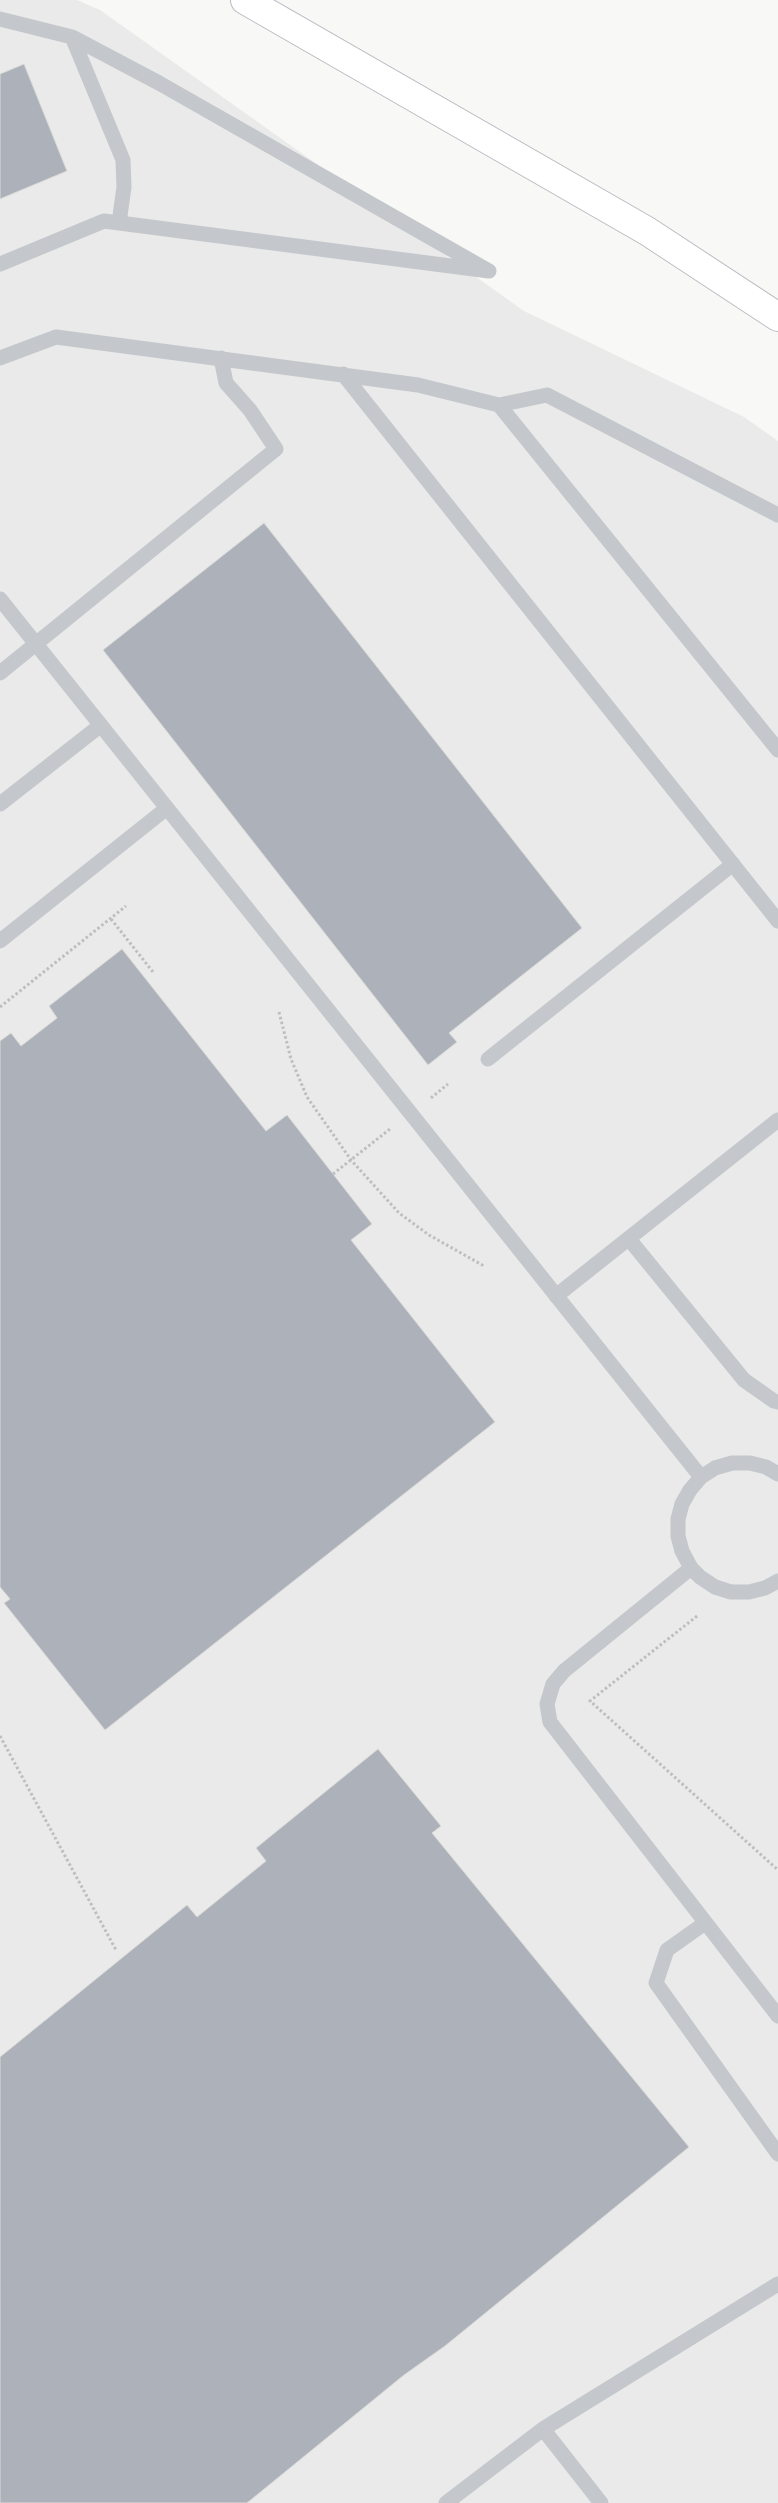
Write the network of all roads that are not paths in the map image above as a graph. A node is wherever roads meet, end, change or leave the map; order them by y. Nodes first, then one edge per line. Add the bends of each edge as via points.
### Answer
1 (245, 0) edge
2 (0, 19) edge
3 (72, 37) junction
4 (119, 223) junction
5 (0, 264) edge
6 (778, 317) edge
7 (0, 358) edge
8 (221, 358) junction
9 (343, 374) junction
10 (499, 405) junction
11 (778, 515) edge
12 (0, 599) edge
13 (36, 644) junction
14 (0, 673) edge
15 (101, 725) junction
16 (778, 750) edge
17 (0, 804) edge
18 (167, 808) junction
19 (733, 864) junction
20 (778, 920) edge
21 (0, 941) edge
22 (488, 1059) dead end
23 (778, 1120) edge
24 (629, 1239) junction
25 (556, 1296) junction
26 (778, 1402) edge
27 (778, 1474) edge
28 (701, 1478) junction
29 (691, 1568) junction
30 (778, 1581) edge
31 (705, 1922) junction
32 (778, 2016) edge
33 (778, 2154) edge
34 (778, 2284) edge
35 (542, 2429) junction
36 (446, 2503) edge
37 (601, 2503) edge

1 - 6 main road via 647,231
2 - 3 lane
3 - 4 lane via 123,160 124,187
3 - 4 lane via 489,271
4 - 5 lane via 104,221
7 - 8 lane via 56,337
8 - 9 lane
8 - 13 lane via 226,383 250,410 276,449
9 - 10 lane via 418,385
9 - 19 lane
10 - 11 lane via 547,395
10 - 16 lane
12 - 13 lane
13 - 14 lane
13 - 15 lane
15 - 17 lane
15 - 18 lane
18 - 21 lane
18 - 25 lane
19 - 20 lane
19 - 22 lane
23 - 24 lane
24 - 25 lane
24 - 26 lane via 744,1380
25 - 28 lane
27 - 28 lane via 750,1463 715,1468
28 - 29 lane via 682,1504 678,1519 678,1536
29 - 30 lane via 700,1577 731,1592 749,1592
29 - 31 lane via 564,1671 553,1684 548,1704 550,1722
31 - 32 lane
31 - 33 lane via 667,1950 656,1983
34 - 35 lane
35 - 36 lane
35 - 37 lane

